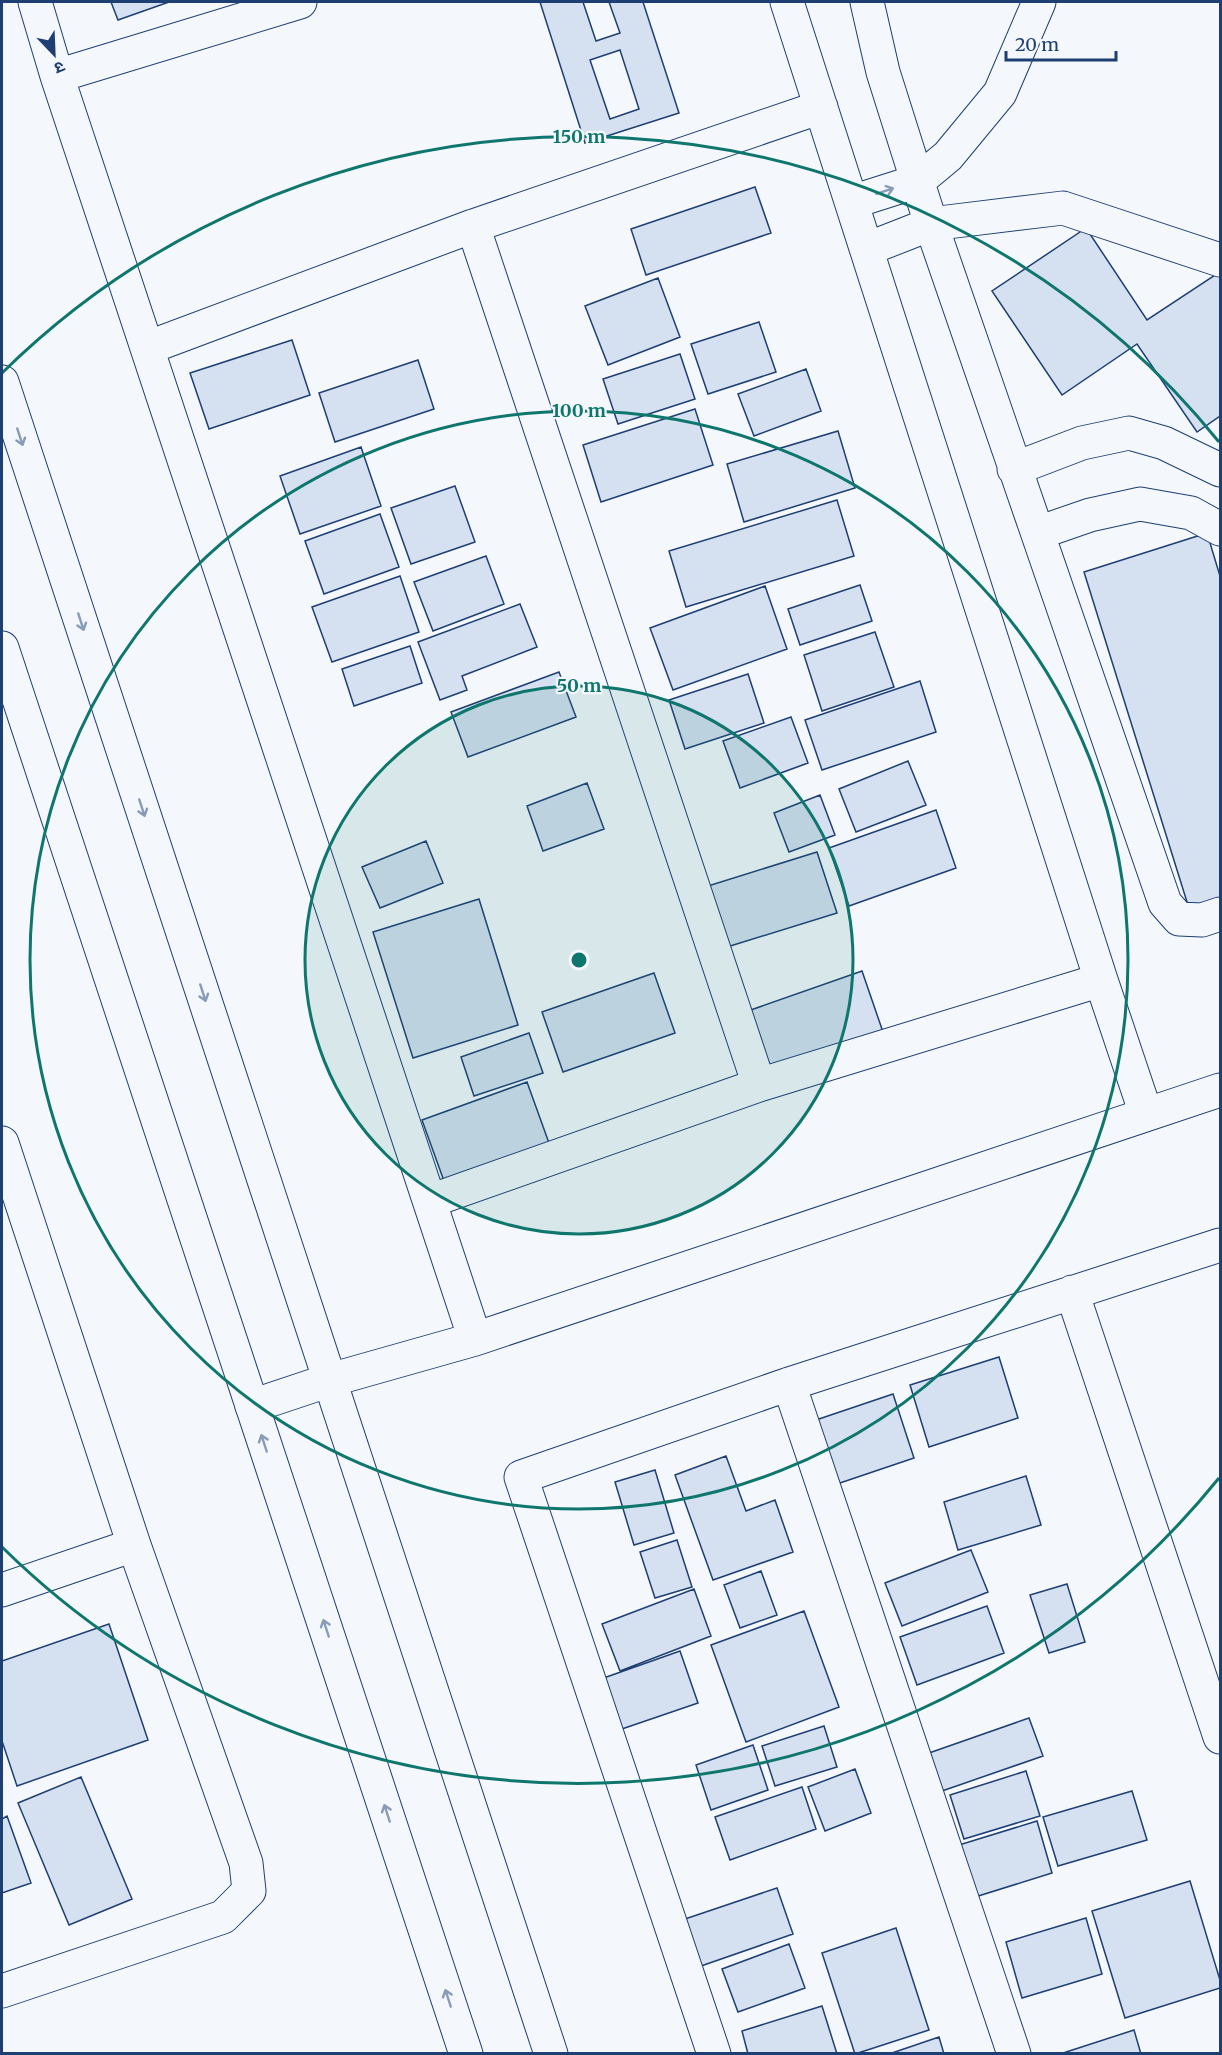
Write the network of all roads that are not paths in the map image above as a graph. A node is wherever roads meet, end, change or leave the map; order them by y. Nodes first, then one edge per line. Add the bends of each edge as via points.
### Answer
1 (34, 2) edge
2 (300, 2) edge
3 (786, 2) edge
4 (867, 2) edge
5 (1039, 2) edge
6 (57, 76) junction
7 (821, 107) junction
8 (918, 181) junction
9 (852, 202) junction
10 (931, 224) junction
11 (473, 226) junction
12 (867, 249) junction
13 (1221, 260) edge
14 (147, 348) junction
15 (2, 382) edge
16 (1014, 469) junction
17 (1221, 471) edge
18 (1221, 529) edge
19 (1038, 533) junction
20 (2, 648) edge
21 (1221, 914) edge
22 (1101, 980) junction
23 (759, 1085) junction
24 (1221, 1090) edge
25 (1146, 1114) junction
26 (2, 1143) edge
27 (7, 1178) edge
28 (430, 1201) junction
29 (1221, 1245) edge
30 (1072, 1292) junction
31 (475, 1339) junction
32 (330, 1380) junction
33 (789, 1384) junction
34 (252, 1406) junction
35 (134, 1545) junction
36 (2, 1590) edge
37 (1221, 1737) edge
38 (2, 1991) edge
39 (466, 2054) edge
40 (551, 2054) edge
41 (714, 2054) edge
42 (1014, 2054) edge

1 - 6 street
2 - 6 street
3 - 7 street
4 - 8 street
5 - 8 street via 1000,93 948,156
6 - 14 street
7 - 9 street
7 - 11 street
9 -> 8 street
8 - 10 street
9 - 12 street
10 - 12 street
10 - 13 street via 1063,208
10 - 16 street
11 - 14 street
11 - 23 street
12 - 22 street
14 - 28 street
15 -> 32 street
16 - 17 street via 1082,442 1129,433 1164,443
16 - 19 street
18 - 19 street via 1191,513 1140,504 1090,515
19 - 21 street via 1165,903 1179,919 1202,920
20 - 34 street
22 - 23 street
22 - 25 street
23 - 28 street
24 - 25 street
25 - 31 street
26 - 27 street
27 - 35 street
28 - 31 street
29 - 30 street
30 - 33 street
30 - 37 street
31 - 32 street
32 - 34 street
32 - 40 street
33 - 41 street via 521,1478
33 - 42 street
39 -> 34 street
35 - 36 street
35 - 38 street via 246,1863 249,1891 223,1917

